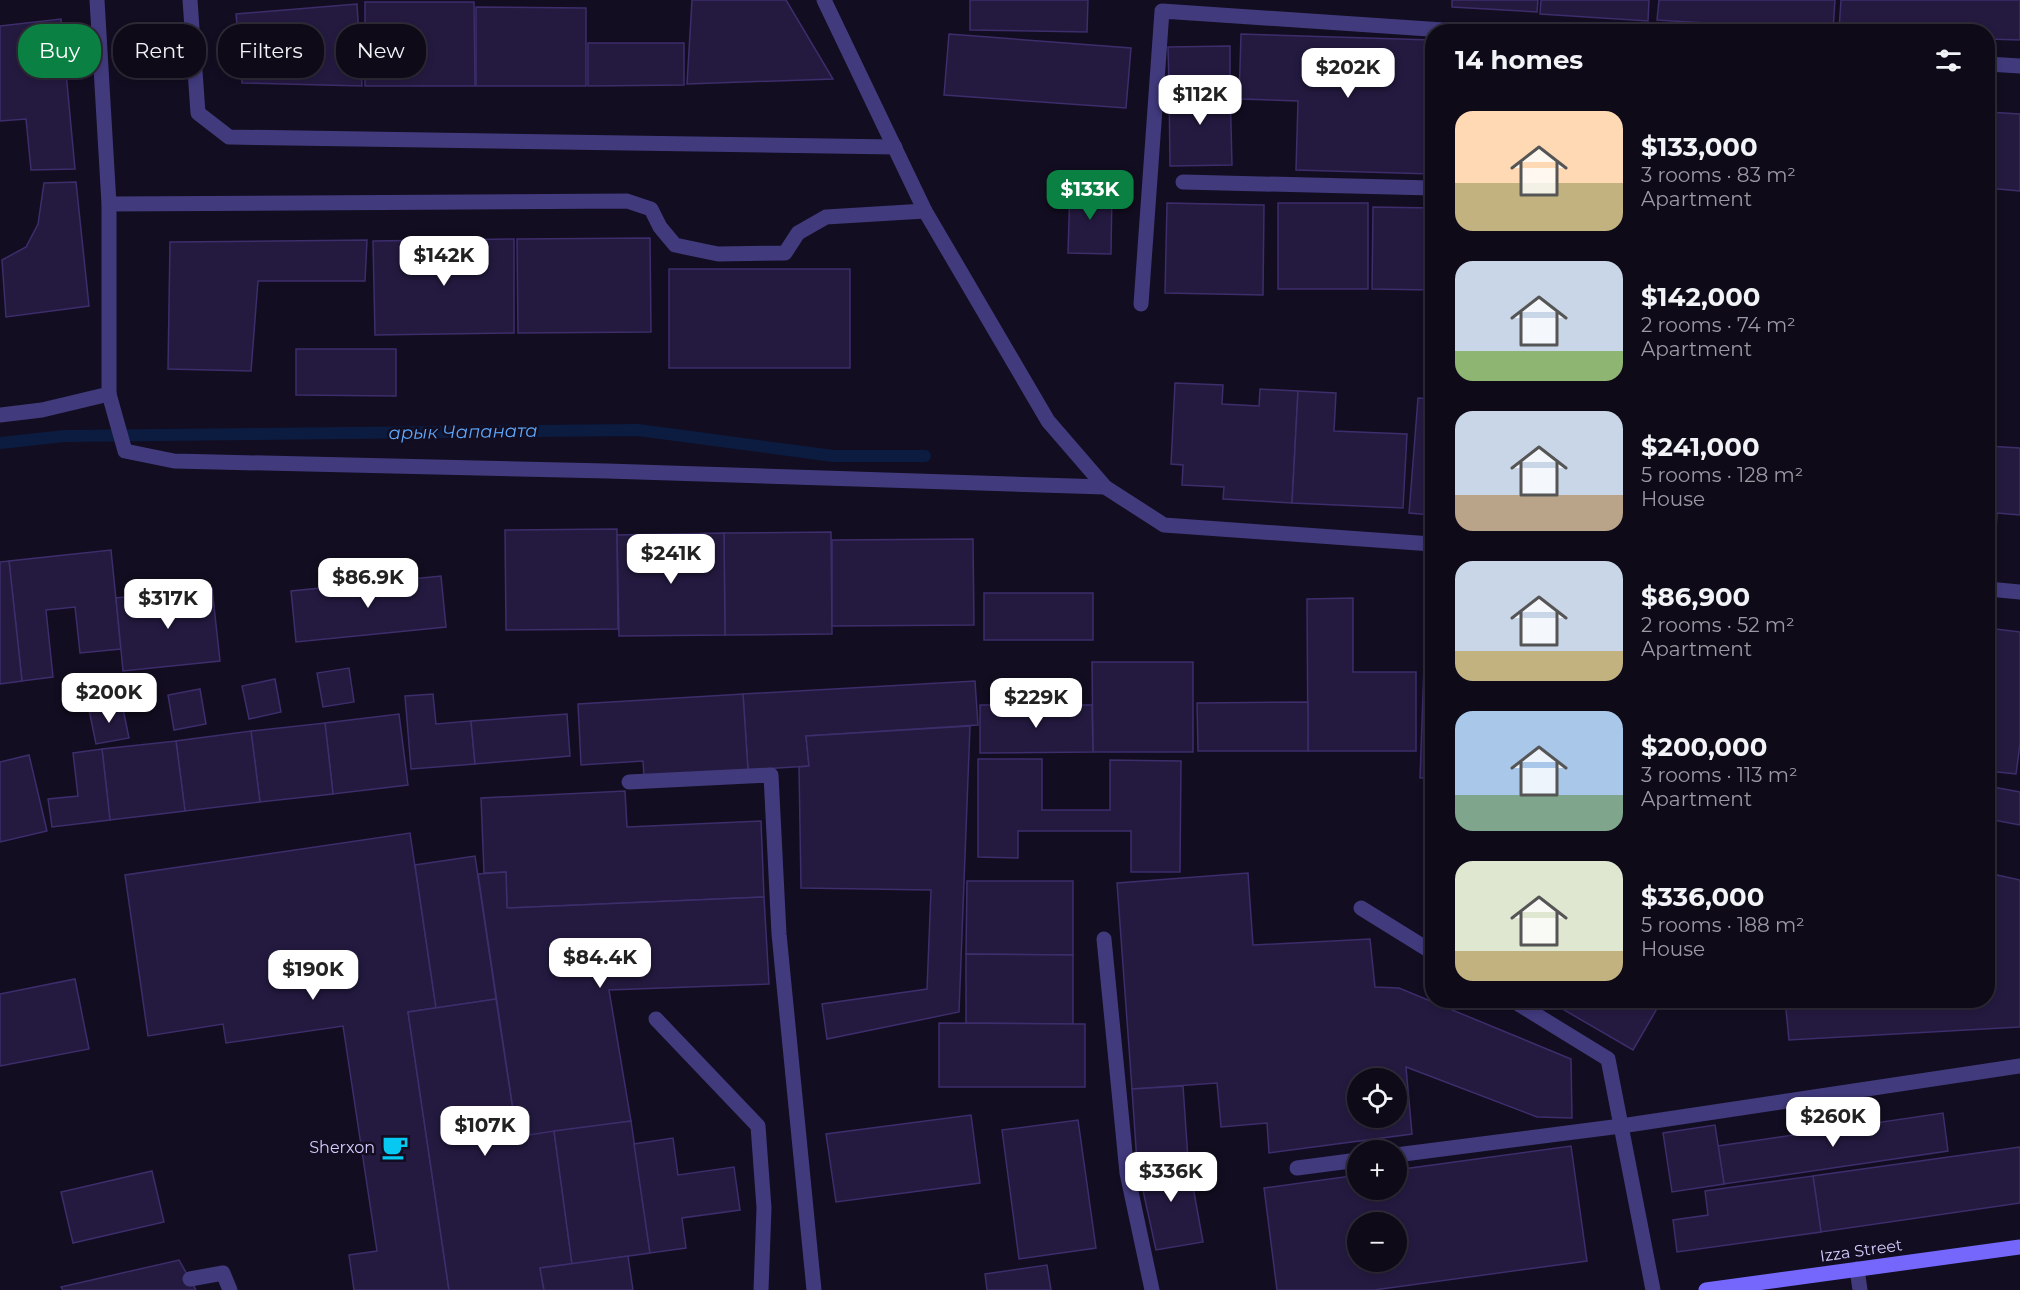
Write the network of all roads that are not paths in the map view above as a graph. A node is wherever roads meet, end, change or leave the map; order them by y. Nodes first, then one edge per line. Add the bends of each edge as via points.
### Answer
1 (97, 0) edge
2 (190, 0) edge
3 (824, 0) edge
4 (1425, 29) edge
5 (1995, 64) edge
6 (2020, 66) edge
7 (895, 147) junction
8 (1183, 182) dead end
9 (1425, 188) edge
10 (109, 204) junction
11 (925, 211) junction
12 (1141, 304) dead end
13 (110, 398) junction
14 (0, 415) edge
15 (1105, 487) junction
16 (1425, 544) edge
17 (1995, 590) edge
18 (2020, 592) edge
19 (629, 782) dead end
20 (1361, 908) dead end
21 (1104, 939) dead end
22 (1425, 948) edge
23 (1525, 1008) edge
24 (656, 1019) dead end
25 (2020, 1066) edge
26 (1621, 1126) junction
27 (1407, 1154) edge
28 (1347, 1161) edge
29 (1297, 1168) dead end
30 (2020, 1247) edge
31 (1857, 1269) junction
32 (190, 1279) dead end
33 (230, 1290) edge
34 (761, 1290) edge
35 (814, 1290) edge
36 (1152, 1290) edge
37 (1653, 1290) edge
38 (1706, 1290) edge
39 (1860, 1290) edge

1 - 10 street
2 - 7 street via 198,113 229,137
3 - 7 street
4 - 12 street via 1162,11
5 - 6 street
7 - 11 street
8 - 9 street
10 - 11 street via 627,201 651,209 675,245 718,254 785,253 798,234 826,217
10 - 13 street
11 - 15 street via 1048,421
13 - 14 street
13 - 15 street via 125,451 174,461
15 - 16 street via 1164,525
17 - 18 street
19 - 35 street via 771,775 779,934
20 - 22 street
21 - 36 street via 1126,1173
23 - 26 street via 1608,1059
24 - 34 street via 758,1126 764,1208
25 - 26 street
26 - 27 street
26 - 37 street
28 - 29 street
30 - 31 main road, Izza Street
31 - 38 main road, Izza Street
31 - 39 street
32 - 33 street via 223,1273

